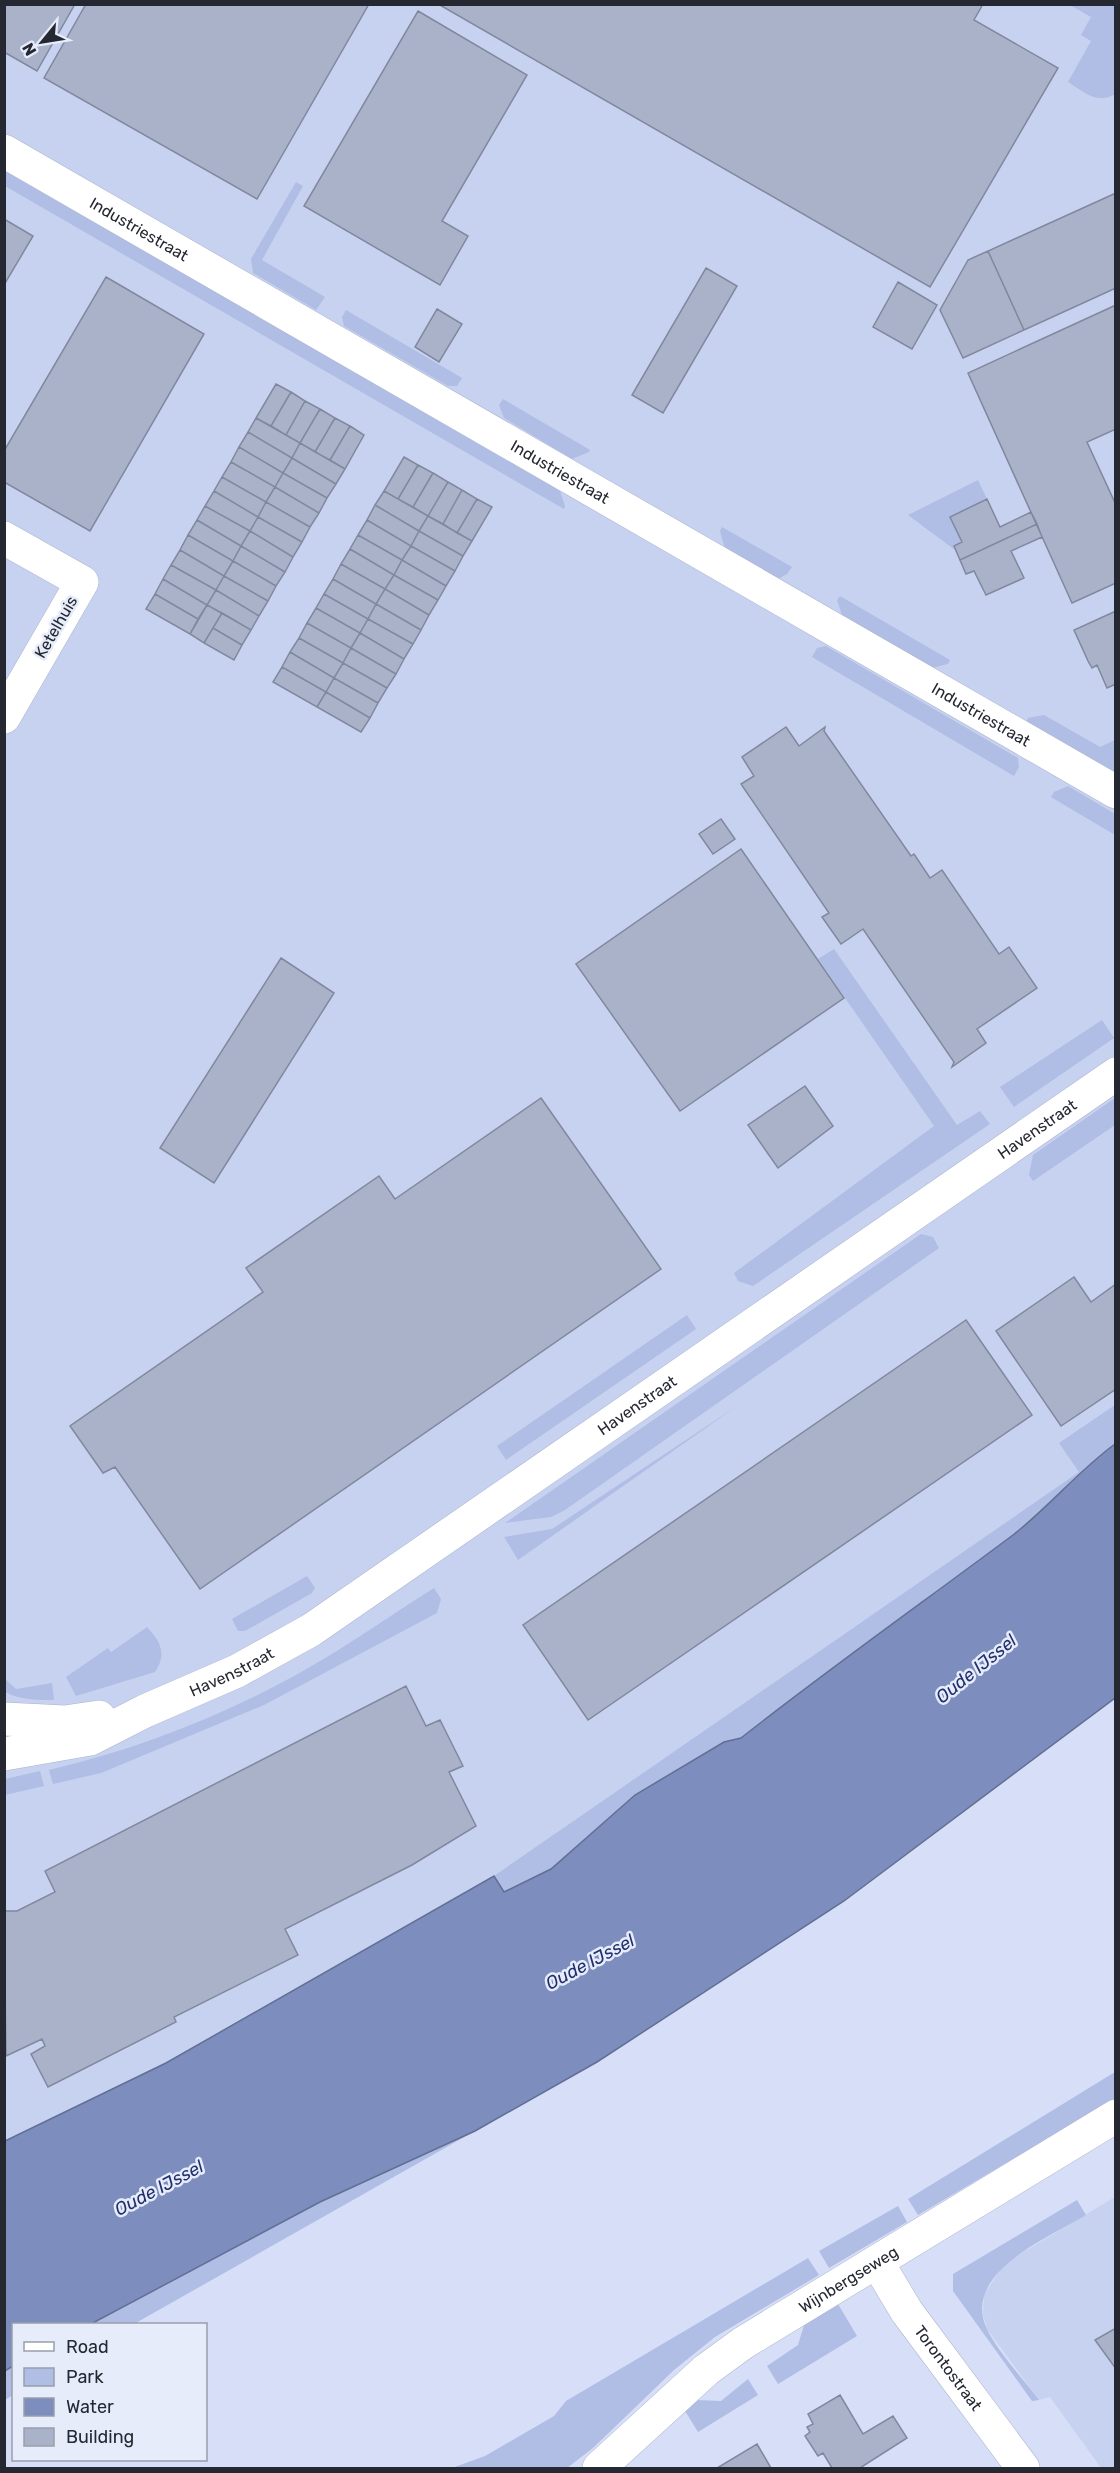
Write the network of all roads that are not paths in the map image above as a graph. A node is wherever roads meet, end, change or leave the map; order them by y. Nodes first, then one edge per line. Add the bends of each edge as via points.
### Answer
1 (4, 151) edge
2 (4, 538) edge
3 (4, 717) edge
4 (1116, 792) edge
5 (1116, 1074) edge
6 (145, 1711) junction
7 (4, 1719) edge
8 (4, 1754) edge
9 (1116, 2116) edge
10 (877, 2262) junction
11 (599, 2469) edge
12 (1023, 2469) edge

1 - 4 street, Industriestraat
2 - 3 street, Ketelhuis via 82,582
5 - 6 street, Havenstraat via 311,1630 237,1671
6 - 7 street, Havenstraat via 65,1722
6 - 8 street, Havenstraat via 90,1739
9 - 10 street, Wijnbergseweg
10 - 11 street, Wijnbergseweg via 743,2343 706,2370
10 - 12 street, Torontostraat via 908,2312

